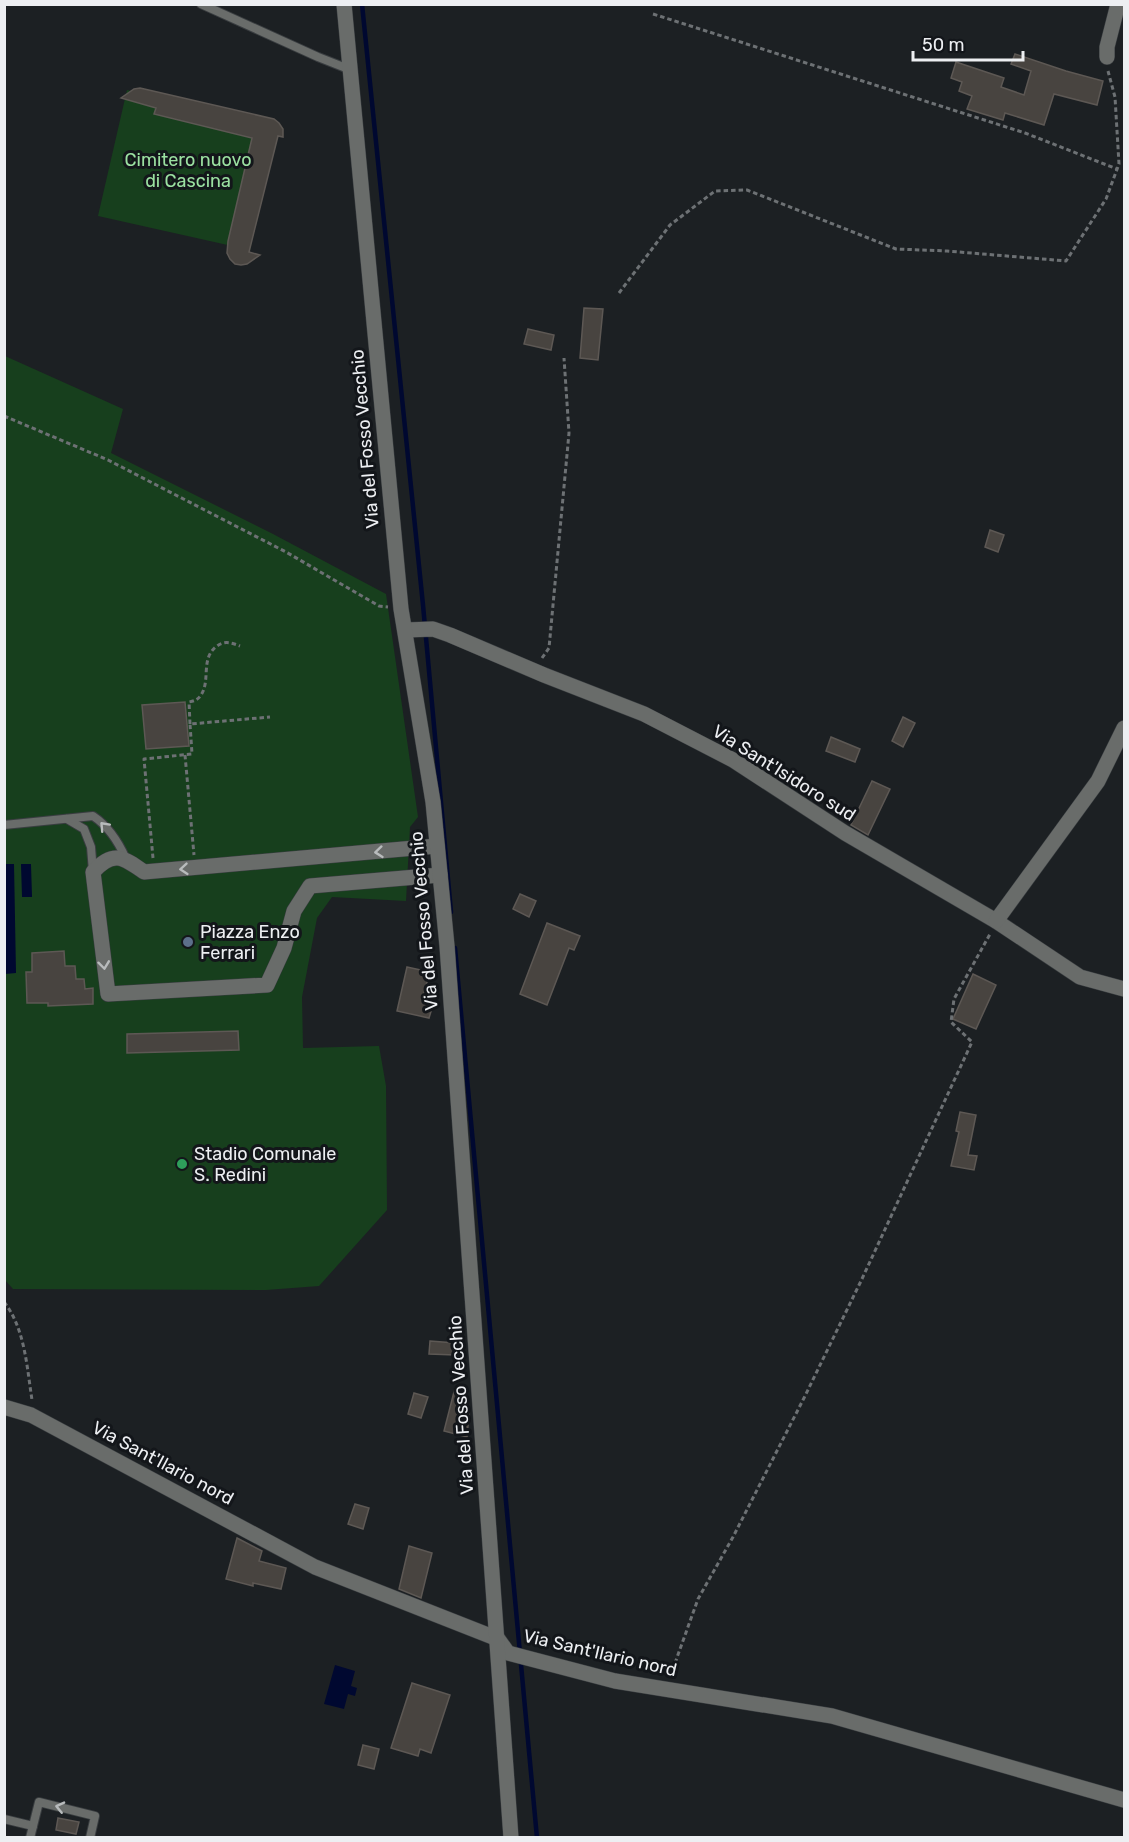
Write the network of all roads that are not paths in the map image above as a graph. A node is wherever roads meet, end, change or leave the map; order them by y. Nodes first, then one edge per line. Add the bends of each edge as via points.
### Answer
1 (201, 4) edge
2 (344, 4) edge
3 (1118, 4) edge
4 (1107, 57) road end
5 (351, 70) junction
6 (419, 630) junction
7 (1125, 728) edge
8 (67, 818) junction
9 (4, 825) edge
10 (437, 846) junction
11 (126, 859) junction
12 (303, 859) junction
13 (93, 872) junction
14 (440, 875) junction
15 (310, 886) junction
16 (996, 921) junction
17 (1125, 989) edge
18 (4, 1407) edge
19 (498, 1639) junction
20 (1125, 1800) edge
21 (4, 1819) edge
22 (33, 1826) junction
23 (30, 1838) edge
24 (90, 1838) edge
25 (511, 1838) edge

1 - 5 lane
2 - 5 street, Via del Fosso Vecchio
3 - 4 street
5 - 6 street, Via del Fosso Vecchio via 401,609
6 - 10 street, Via del Fosso Vecchio
6 - 16 street, Via Sant'Isidoro sud via 450,635 644,714 733,760 845,833
7 - 16 street via 1098,780
8 - 9 lane
11 -> 8 lane via 103,822 93,816
8 - 13 lane via 84,829 91,847
10 -> 12 street
10 - 14 street, Via del Fosso Vecchio
12 -> 11 street via 144,873
11 - 13 street via 113,857
12 - 15 street
13 -> 15 street via 108,994 267,985 284,948 294,911
14 - 15 street
14 - 19 street, Via del Fosso Vecchio
16 - 17 street, Via Sant'Isidoro sud via 1080,977
18 - 19 street, Via Sant'Ilario nord via 31,1415 315,1567
19 - 20 street, Via Sant'Ilario nord via 508,1653 533,1660 615,1681 832,1716
19 - 25 street, Via del Fosso Vecchio
21 - 22 lane
22 - 23 lane
24 -> 22 lane via 95,1816 39,1802

